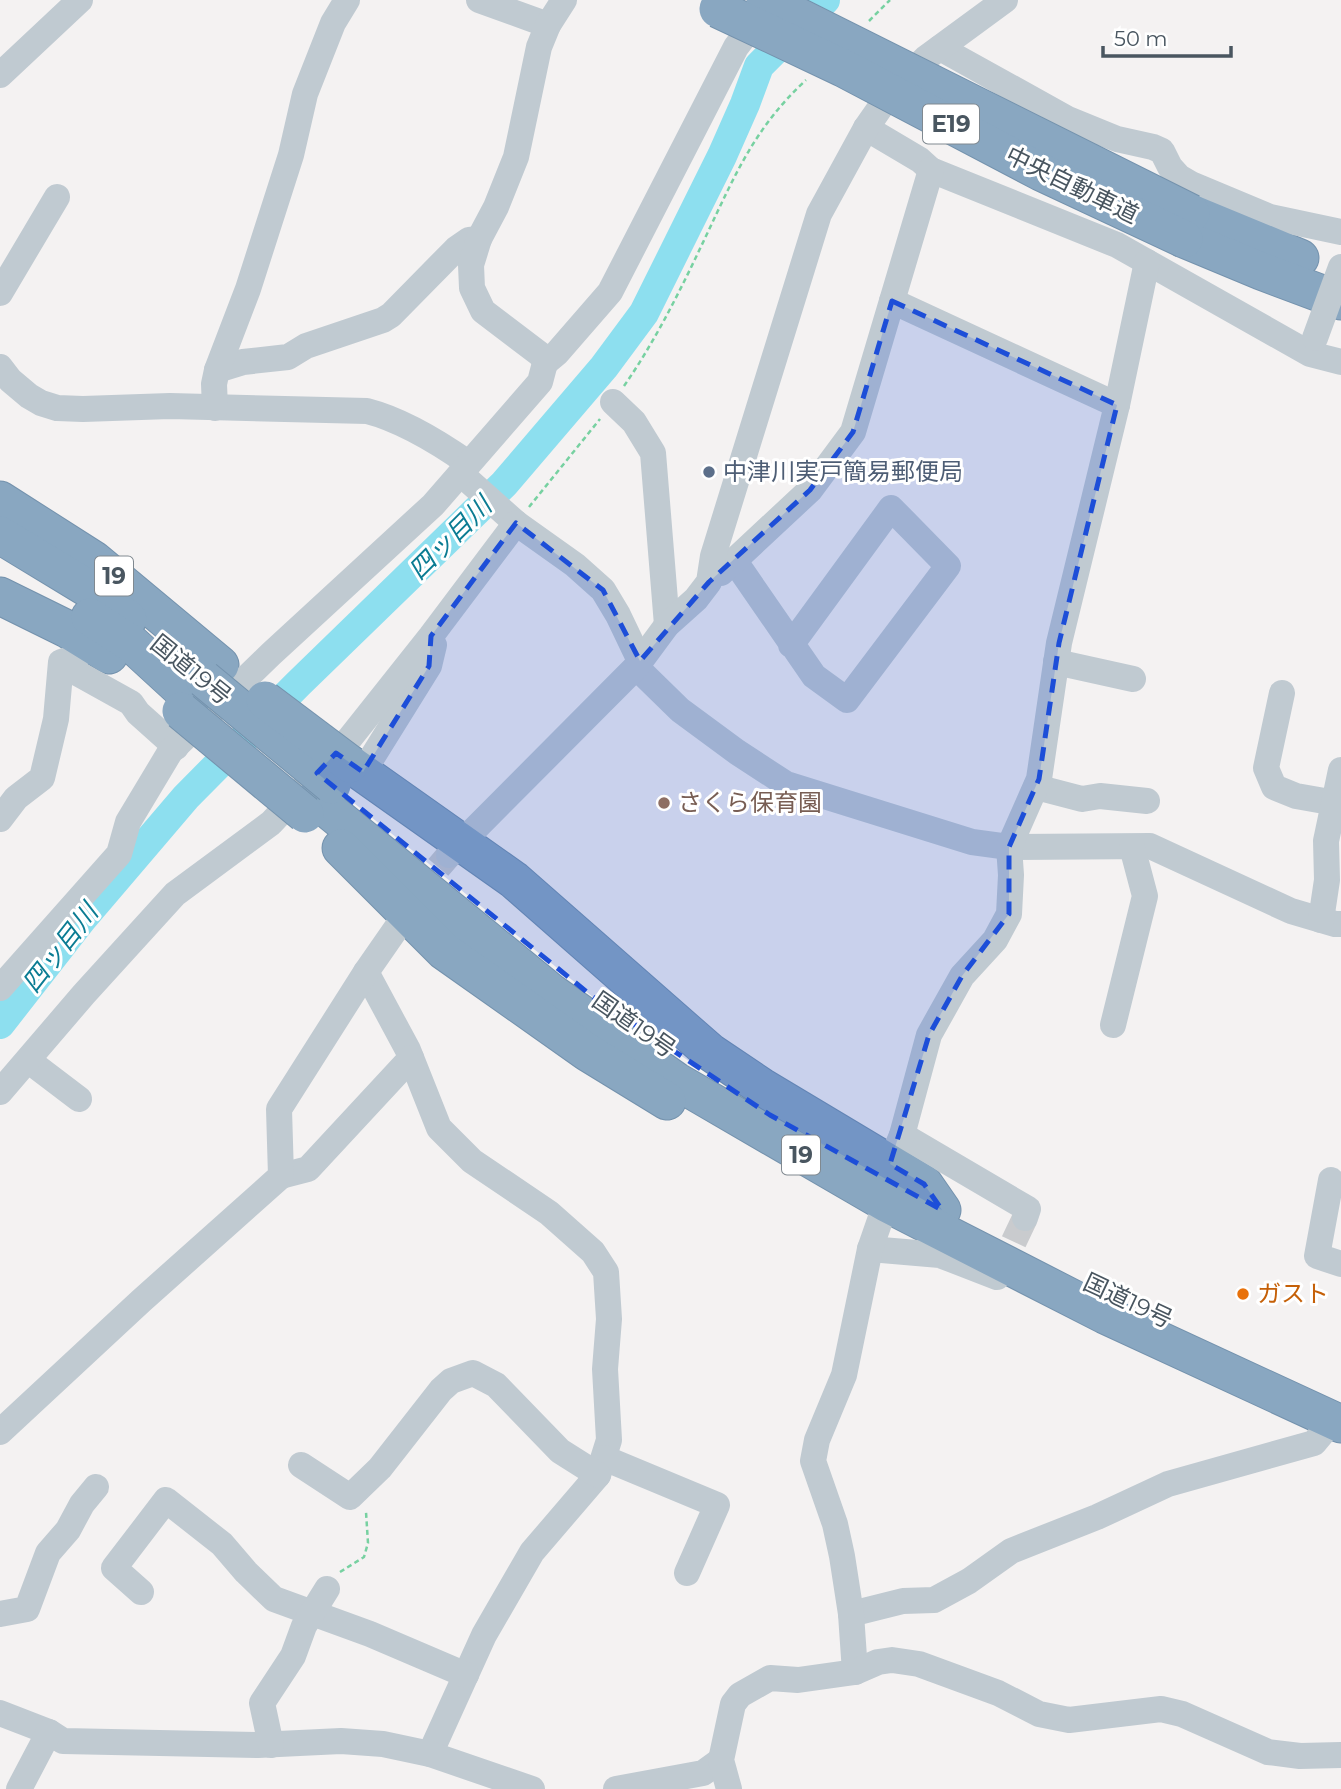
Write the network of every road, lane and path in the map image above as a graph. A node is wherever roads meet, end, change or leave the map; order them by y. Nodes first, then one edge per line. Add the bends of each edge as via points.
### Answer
1 (80, 0) edge
2 (347, 0) edge
3 (479, 0) edge
4 (564, 0) edge
5 (765, 0) edge
6 (774, 0) edge
7 (890, 0) edge
8 (1005, 0) edge
9 (708, 5) edge
10 (548, 25) junction
11 (865, 25) dead end
12 (940, 48) junction
13 (0, 75) edge
14 (809, 77) dead end
15 (866, 128) junction
16 (931, 170) junction
17 (57, 197) dead end
18 (1187, 226) junction
19 (1341, 232) edge
20 (479, 239) junction
21 (1147, 262) junction
22 (1341, 267) edge
23 (1341, 274) edge
24 (0, 293) edge
25 (892, 301) junction
26 (1341, 301) edge
27 (1313, 346) junction
28 (1341, 362) edge
29 (545, 363) junction
30 (0, 367) edge
31 (217, 370) junction
32 (613, 402) junction
33 (1117, 405) junction
34 (215, 408) junction
35 (467, 474) junction
36 (0, 500) edge
37 (513, 520) junction
38 (0, 535) edge
39 (734, 560) junction
40 (0, 561) edge
41 (709, 582) junction
42 (0, 596) edge
43 (667, 625) junction
44 (431, 636) junction
45 (791, 645) junction
46 (1056, 662) junction
47 (638, 664) junction
48 (1133, 679) dead end
49 (199, 689) junction
50 (1282, 694) dead end
51 (176, 747) junction
52 (1341, 770) edge
53 (333, 787) junction
54 (1036, 787) junction
55 (1147, 801) dead end
56 (1338, 804) edge
57 (2, 817) edge
58 (1009, 847) junction
59 (1132, 847) junction
60 (454, 849) junction
61 (410, 905) junction
62 (1331, 922) edge
63 (366, 972) junction
64 (0, 988) edge
65 (1113, 1025) dead end
66 (411, 1058) junction
67 (29, 1061) junction
68 (0, 1092) edge
69 (79, 1099) dead end
70 (896, 1149) junction
71 (282, 1176) junction
72 (1331, 1180) dead end
73 (886, 1203) junction
74 (943, 1210) junction
75 (1025, 1218) dead end
76 (870, 1249) junction
77 (1341, 1265) edge
78 (998, 1277) dead end
79 (1338, 1414) edge
80 (0, 1432) edge
81 (301, 1465) dead end
82 (601, 1467) junction
83 (96, 1487) dead end
84 (357, 1490) junction
85 (687, 1573) dead end
86 (327, 1589) joint
87 (141, 1592) dead end
88 (0, 1614) edge
89 (311, 1614) junction
90 (851, 1614) junction
91 (855, 1672) junction
92 (466, 1675) junction
93 (0, 1713) edge
94 (49, 1732) junction
95 (271, 1745) junction
96 (430, 1754) junction
97 (1341, 1755) edge
98 (721, 1760) junction
99 (19, 1789) edge
100 (532, 1789) edge
101 (616, 1789) edge
102 (729, 1789) edge

1 - 13 street
2 - 31 street via 305,94 283,180
3 - 10 street
4 - 10 street
5 - 18 highway, 中央自動車道 / E19, bridge
6 - 29 street via 736,47 610,292
7 - 11 path
8 - 12 street
9 - 18 highway, 中央自動車道 / E19, bridge via 844,68 1041,172
10 - 20 street via 535,62 516,158
12 - 15 street via 889,95
12 - 19 street via 1068,119 1162,151 1170,167 1191,184 1270,217
14 - 32 path via 781,103 755,138 677,293
15 - 16 street
15 - 41 street via 819,214 713,556
16 - 21 street via 1117,245
16 - 25 street
17 - 24 street
18 - 23 highway, 中央自動車道 / E19 via 1271,248
18 - 26 highway, 中央自動車道 / E19 via 1261,271
20 - 29 street via 471,265 476,300
20 - 31 street via 456,249 383,320 288,356
21 - 27 street
21 - 33 street
22 - 27 street, bridge
25 - 33 street
25 - 39 street via 853,432 810,490
27 - 28 street
29 - 35 street via 540,382
30 - 34 street via 29,396 57,408
31 - 34 street
32 - 37 path
32 - 43 street via 635,422 653,453
33 - 46 street
34 - 35 street via 367,411 448,449
35 - 37 street
35 - 51 street
36 - 49 highway, 19 via 94,560
37 - 44 street
37 - 47 street via 603,590
38 - 49 highway, 国道19号 / 19 via 94,592
39 - 41 street
39 - 45 street
40 - 49 highway, 国道19号 / 19
41 - 43 street
42 - 49 highway, 19 via 67,629 131,669
43 - 47 street
44 - 53 street via 434,646 429,666
44 - 67 street via 350,738 271,823 176,894
45 - 45 street via 891,508 948,566 847,700 814,676
46 - 48 street
46 - 54 street
47 - 58 street via 680,710 786,784 950,836
47 - 60 street
49 - 53 highway, 国道19号 / 19, bridge
50 - 56 street via 1266,768 1274,787
51 - 57 street via 131,703 77,673 73,658 61,662 56,719 42,778 16,798
51 - 64 street via 128,822 119,854
52 - 56 street
53 - 60 highway, 19
53 - 61 highway, 19
53 - 73 highway, 国道19号 / 19 via 552,993 677,1081
53 - 74 highway, 国道19号 / 19 via 524,943 654,1040 771,1115
54 - 55 street via 1082,799 1100,796
54 - 58 street
56 - 62 street via 1326,841
58 - 59 street
58 - 70 street via 1009,914 995,940 962,976 929,1035
59 - 62 street via 1150,846 1291,911
59 - 65 street via 1145,896
60 - 70 highway, 19 via 514,880 710,1052 762,1087
61 - 63 street
61 - 73 highway, 19 via 444,951 649,1091 809,1179
63 - 66 street
63 - 71 street via 279,1109
66 - 71 street via 309,1169
66 - 82 street via 439,1128 472,1161 549,1213 593,1252 606,1272 609,1440
67 - 68 street
67 - 69 street
70 - 74 highway, 19
70 - 75 street via 1028,1209
71 - 80 street
72 - 77 street via 1317,1256
73 - 76 street
73 - 79 highway, 国道19号 / 19 via 1105,1315
74 - 79 highway, 国道19号 / 19
76 - 78 street via 940,1255
76 - 90 street via 844,1375 813,1461 835,1524
79 - 90 street via 1314,1443 1168,1484 1011,1551 934,1600 903,1601
81 - 84 street via 350,1497
82 - 84 street via 561,1451 496,1385 473,1373 441,1390
82 - 85 street via 717,1505
82 - 92 street via 532,1552 484,1634
83 - 88 street via 48,1553 27,1609
84 - 86 path via 367,1515 368,1544 364,1557 343,1568
86 - 89 street
87 - 89 street via 114,1568 166,1500 222,1544 274,1599
89 - 92 street
89 - 95 street via 293,1656 262,1703
90 - 91 street
91 - 97 street via 878,1662 919,1664 998,1693 1039,1714 1069,1720 1161,1709 1268,1752
91 - 98 street via 798,1680 770,1678 740,1695 733,1704
92 - 96 street
93 - 94 street
94 - 95 street via 63,1741
94 - 99 street
95 - 96 street via 341,1741
96 - 100 street
98 - 101 street via 703,1773
98 - 102 street

